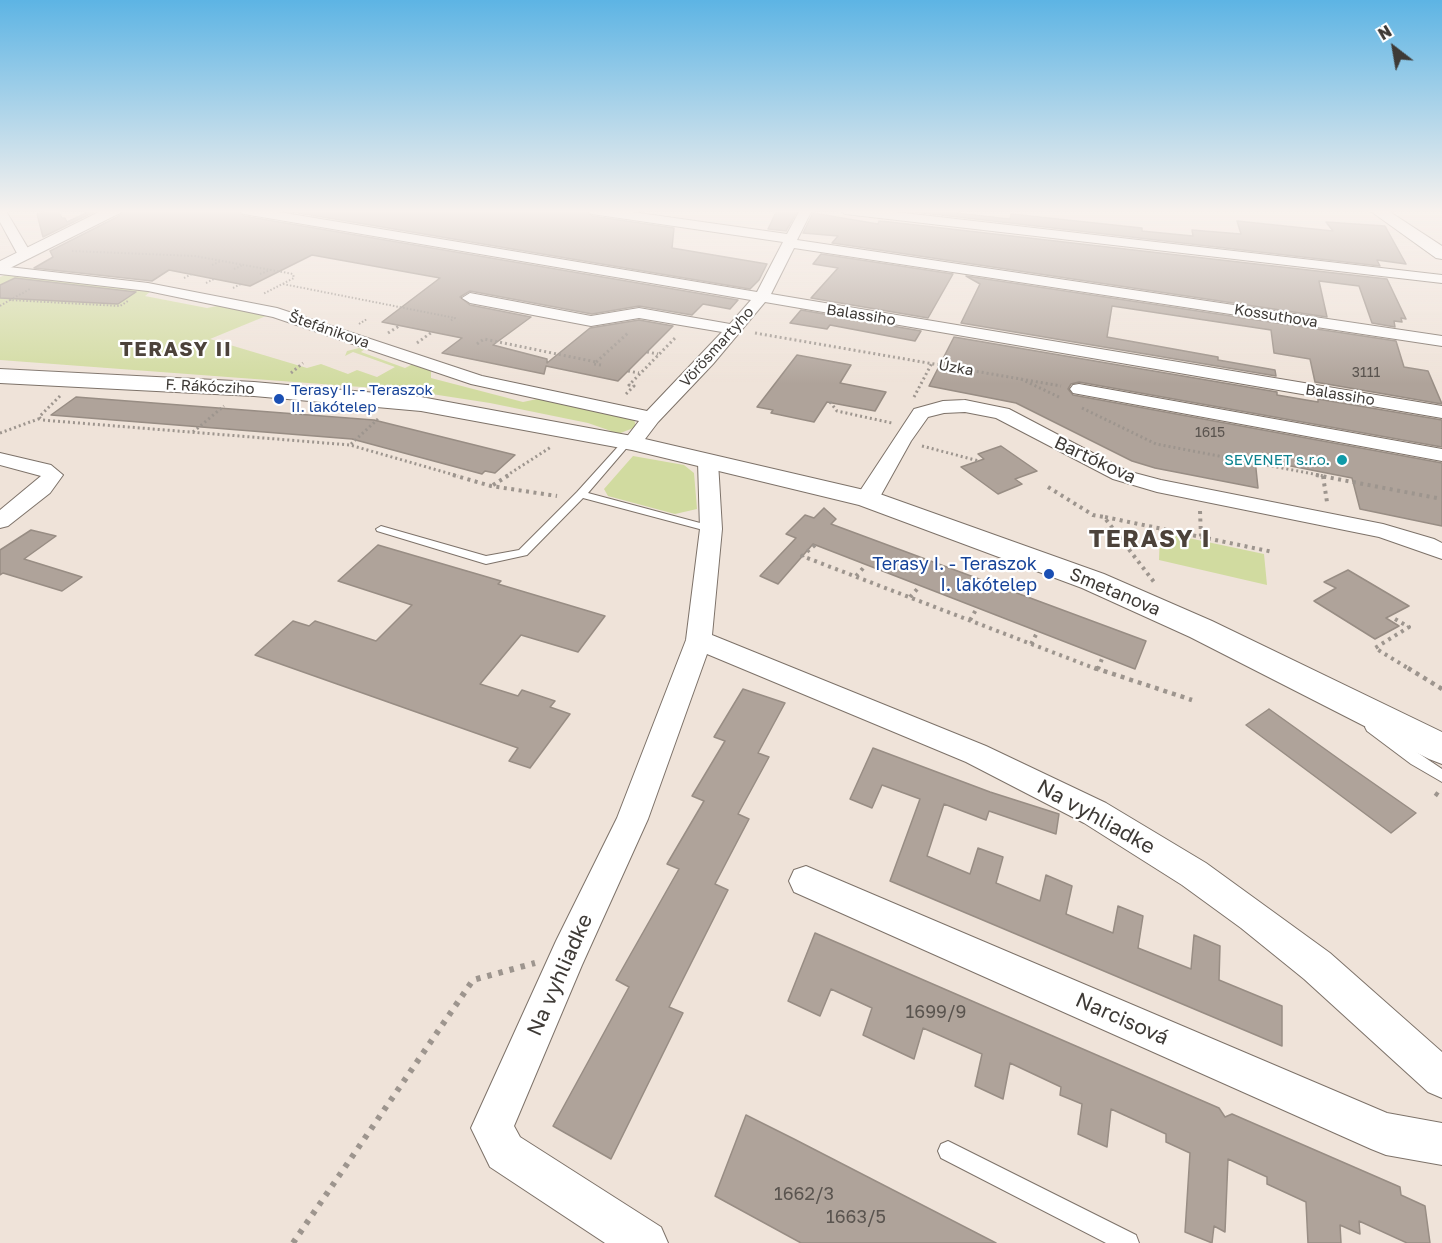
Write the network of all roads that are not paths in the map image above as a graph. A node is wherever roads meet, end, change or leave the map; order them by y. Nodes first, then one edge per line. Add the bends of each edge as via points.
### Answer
1 (585, 268) edge
2 (776, 268) edge
3 (966, 268) edge
4 (1347, 268) edge
5 (0, 269) edge
6 (1442, 279) edge
7 (470, 298) dead end
8 (761, 298) junction
9 (733, 329) junction
10 (1442, 341) edge
11 (0, 376) edge
12 (1072, 397) road end
13 (1442, 411) edge
14 (651, 418) junction
15 (630, 443) junction
16 (1442, 455) edge
17 (0, 459) edge
18 (708, 462) junction
19 (581, 494) junction
20 (868, 499) junction
21 (0, 521) edge
22 (381, 529) dead end
23 (711, 530) junction
24 (1442, 552) edge
25 (699, 640) junction
26 (1313, 684) junction
27 (1442, 749) edge
28 (1442, 776) edge
29 (806, 881) dead end
30 (1442, 1078) edge
31 (1442, 1144) edge
32 (948, 1151) dead end
33 (645, 1243) edge
34 (1128, 1243) edge

1 - 8 street, Balassiho
2 - 8 street, Vörösmartyho
3 - 10 street, Kossuthova
4 - 6 street
5 - 14 street, Štefánikova via 124,284 277,313 477,380
7 - 9 street via 591,321 639,313
8 - 9 street, Vörösmartyho
8 - 13 street, Balassiho
9 - 14 street, Vörösmartyho
11 - 15 street, F. Rákócziho via 254,389 421,404
12 - 16 street
14 - 15 street, Vörösmartyho
15 - 18 street, Smetanova
15 - 19 lane
17 - 21 street via 42,468 53,475
18 - 20 street, Smetanova
18 - 23 street, Na vyhliadke
19 - 22 lane via 523,553 486,560
19 - 23 lane
20 - 24 street, Bartókova via 900,433 921,413 965,406 1002,413 1120,475 1157,486 1383,531
20 - 26 street, Smetanova via 1093,581 1201,628
23 - 25 street, Na vyhliadke
25 - 30 street, Na vyhliadke via 976,754 1105,819 1194,874 1271,930 1374,1015
25 - 33 street, Na vyhliadke via 632,819 492,1128 505,1152
26 - 27 street, Smetanova
26 - 28 lane
29 - 31 street, Narcisová via 1386,1134
32 - 34 lane

